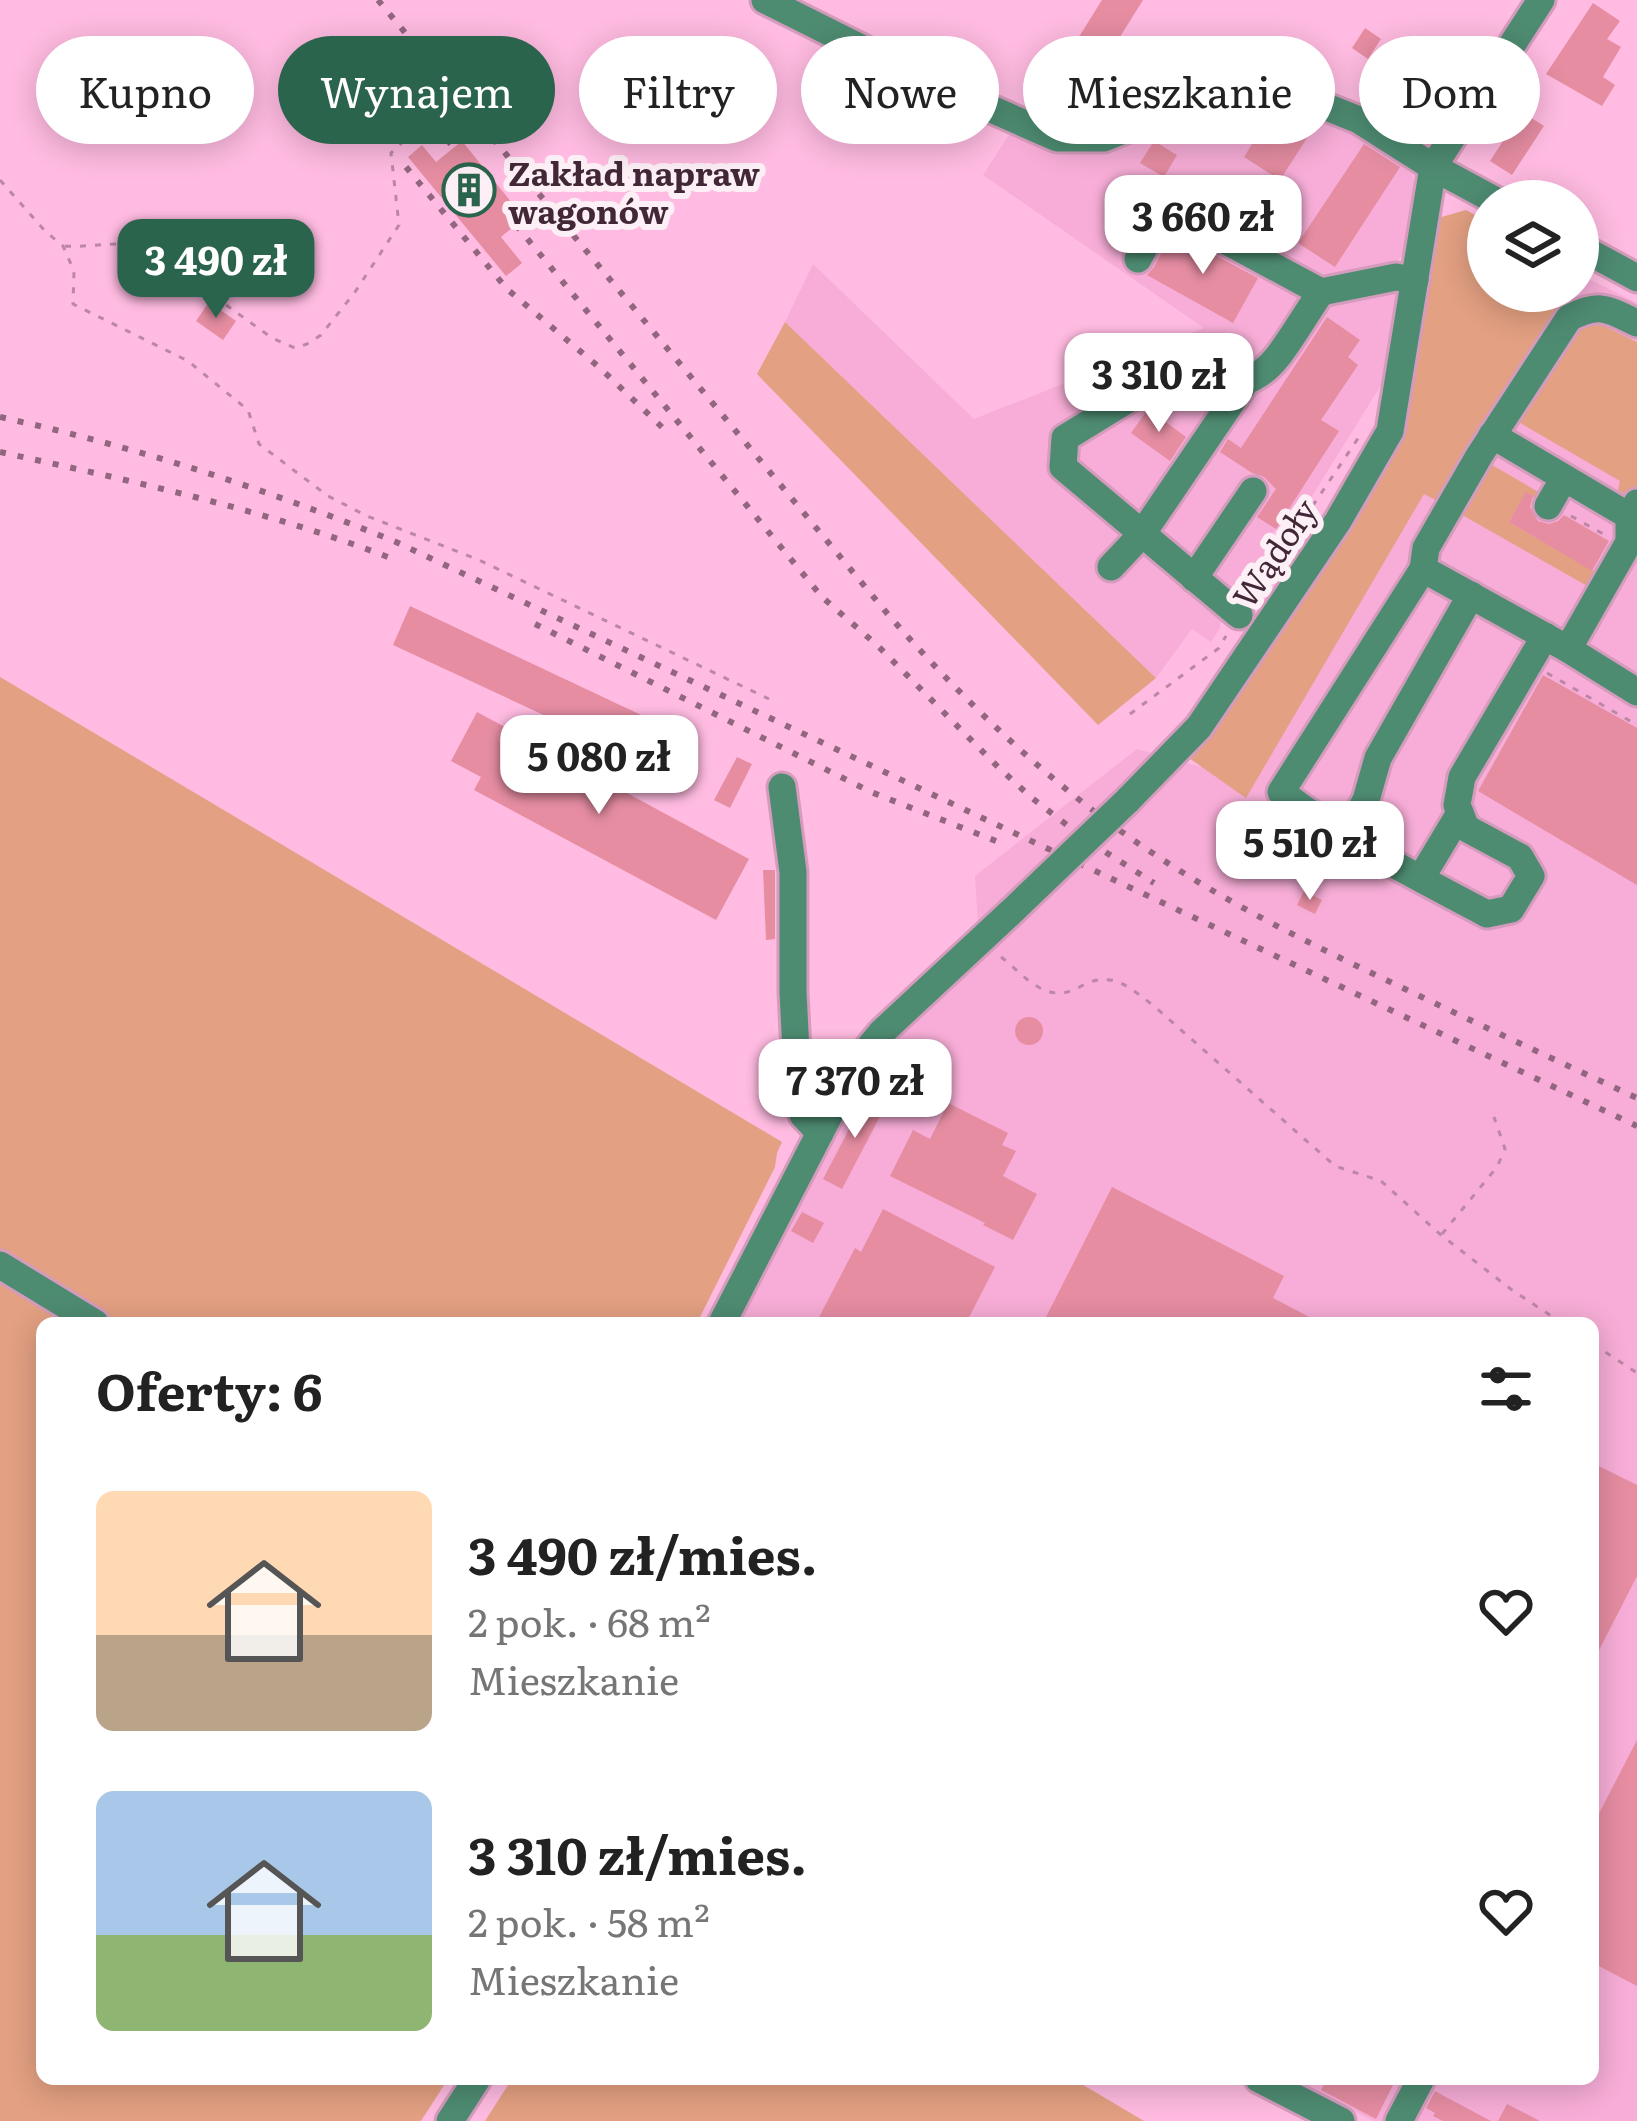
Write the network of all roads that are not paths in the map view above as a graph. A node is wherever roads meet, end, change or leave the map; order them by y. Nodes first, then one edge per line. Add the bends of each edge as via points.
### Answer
1 (765, 0) edge
2 (1541, 0) edge
3 (1433, 167) junction
4 (1467, 185) edge
5 (1599, 257) edge
6 (1138, 259) dead end
7 (1637, 278) edge
8 (1415, 280) junction
9 (1321, 292) junction
10 (1637, 323) edge
11 (1244, 384) junction
12 (1492, 435) junction
13 (1564, 478) junction
14 (1253, 491) dead end
15 (1548, 506) dead end
16 (1633, 510) edge
17 (1142, 534) junction
18 (1111, 567) dead end
19 (1423, 568) junction
20 (1194, 578) junction
21 (1471, 595) junction
22 (1239, 615) road end
23 (1556, 643) junction
24 (1637, 692) edge
25 (782, 787) dead end
26 (1460, 813) junction
27 (1346, 838) junction
28 (1421, 878) junction
29 (820, 1133) junction
30 (0, 1264) edge
31 (85, 1317) edge
32 (725, 1317) edge
33 (473, 2085) edge
34 (1271, 2085) edge
35 (1418, 2085) edge
36 (450, 2121) edge
37 (1341, 2121) edge
38 (1399, 2121) edge

1 - 3 street via 1058,138 1105,138 1227,96 1287,94 1359,120
2 - 3 street, Wądoły
3 - 4 street
3 - 8 street, Wądoły
5 - 7 street
6 - 9 street via 1165,208
8 - 9 street
8 - 29 street, Wądoły, bridge via 1390,431 1199,727 881,1033
9 - 11 street via 1269,370
10 - 12 street via 1589,307 1569,318
11 - 17 street
11 - 17 street via 1161,379 1065,438 1063,466
12 - 13 street
12 - 19 street via 1426,548
13 - 15 street
13 - 16 street
14 - 20 street
16 - 23 street via 1629,542
17 - 18 street
17 - 20 street
19 - 21 street
19 - 27 street via 1281,792
20 - 22 street
21 - 23 street
21 - 27 street via 1378,758
23 - 24 street
23 - 26 street via 1462,777
25 - 29 street via 793,872 798,1093 803,1115
26 - 28 street
26 - 28 street via 1466,828 1520,857 1531,876 1511,909 1487,914
27 - 28 street
29 - 32 street, Wądoły
30 - 31 street
33 - 36 street
34 - 37 street
35 - 38 street

